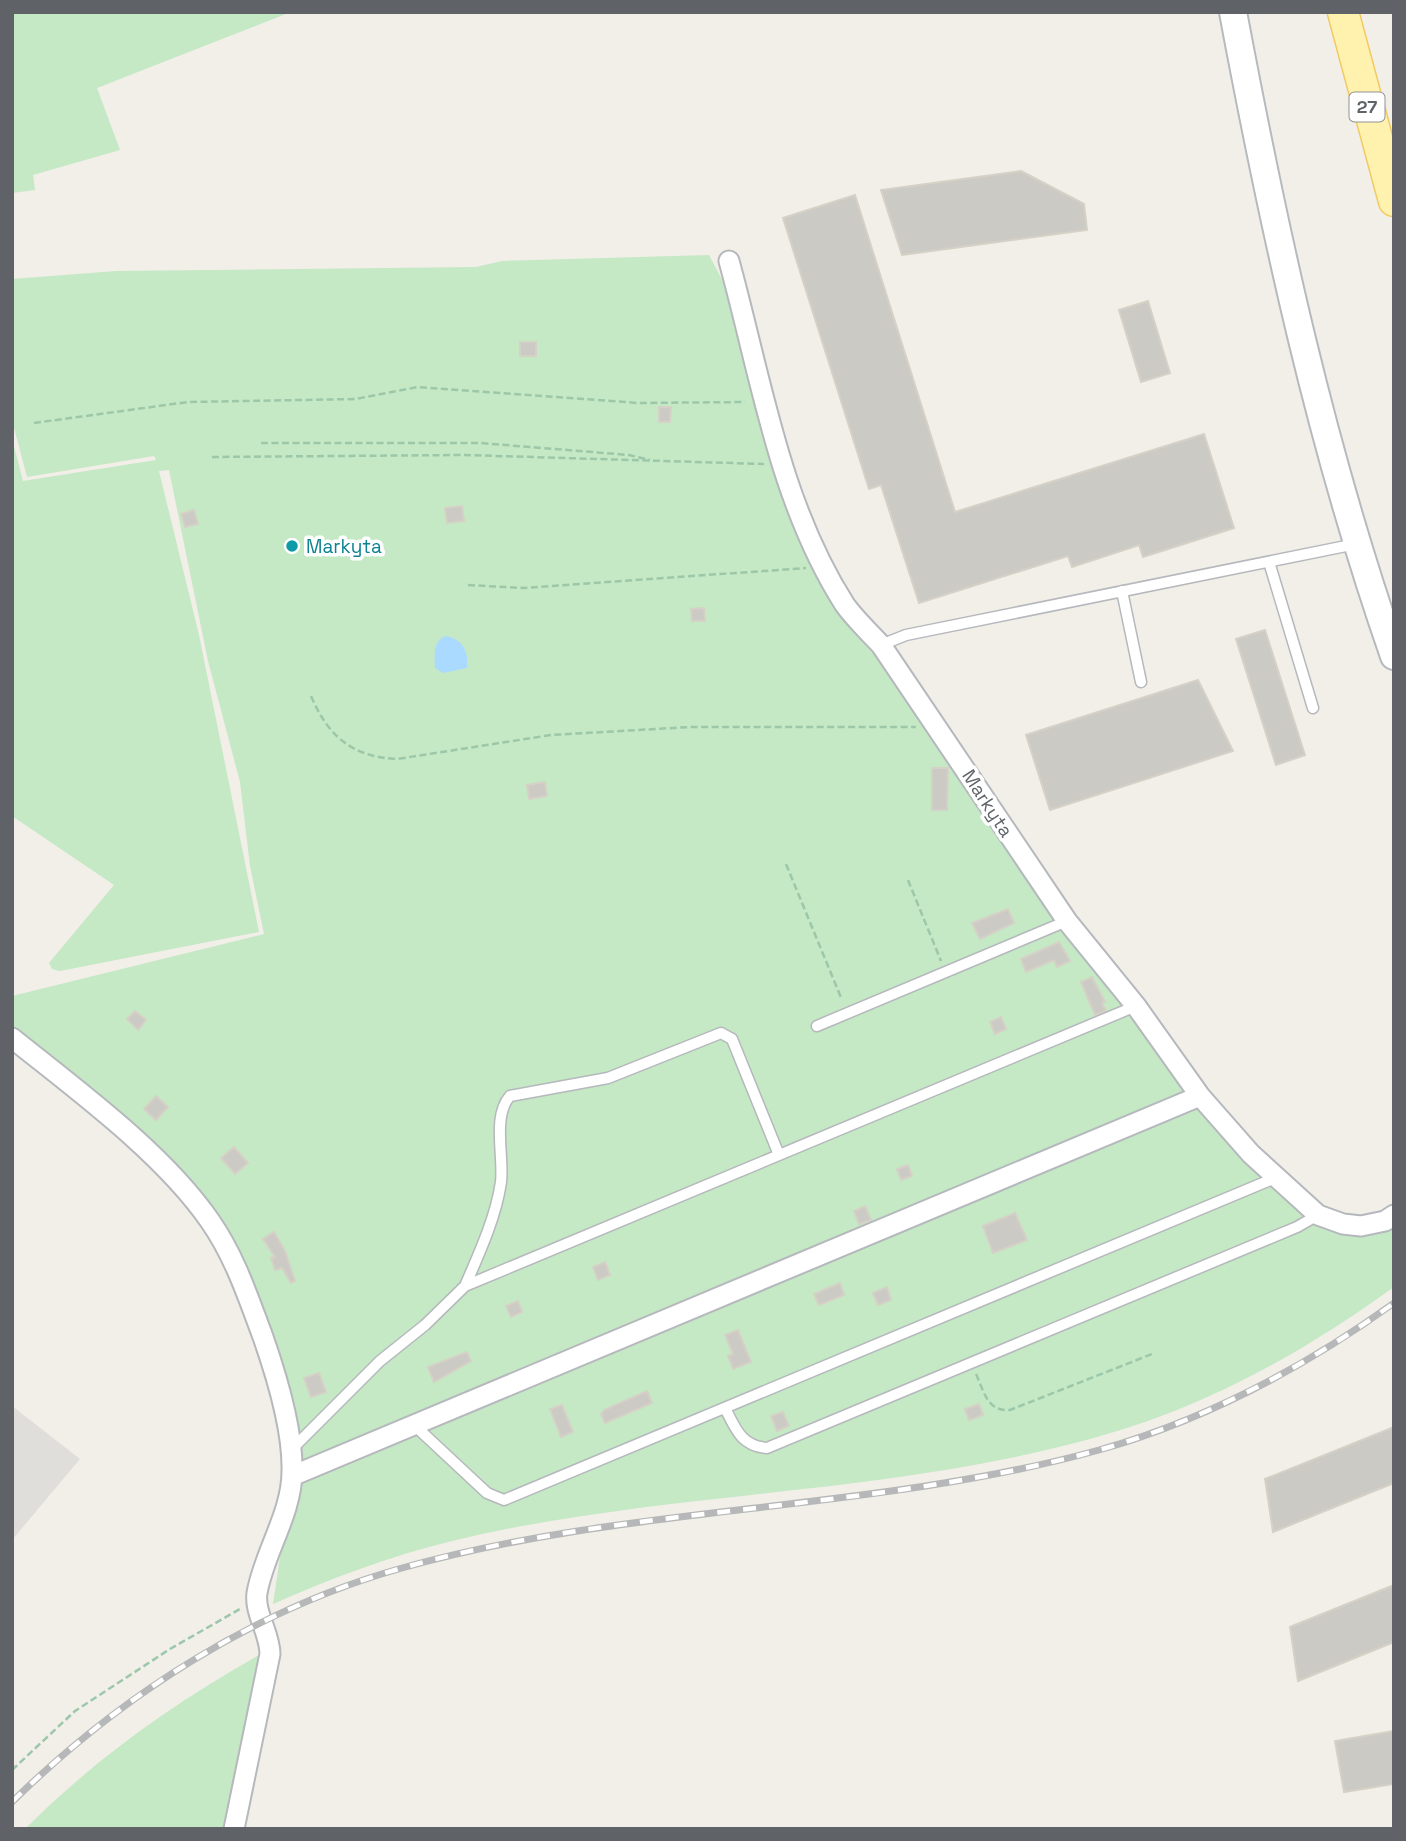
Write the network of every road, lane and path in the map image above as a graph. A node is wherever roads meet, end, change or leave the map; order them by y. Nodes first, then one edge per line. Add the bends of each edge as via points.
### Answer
1 (1233, 12) edge
2 (1343, 12) edge
3 (1394, 201) edge
4 (729, 261) dead end
5 (766, 402) junction
6 (34, 424) dead end
7 (261, 443) dead end
8 (212, 457) dead end
9 (656, 462) junction
10 (781, 464) junction
11 (1358, 544) junction
12 (1269, 562) junction
13 (823, 566) junction
14 (468, 585) dead end
15 (1122, 591) junction
16 (881, 645) junction
17 (1394, 656) edge
18 (1141, 682) dead end
19 (311, 695) dead end
20 (1313, 708) dead end
21 (938, 727) junction
22 (786, 864) dead end
23 (908, 880) dead end
24 (1067, 921) junction
25 (945, 972) junction
26 (1136, 1006) junction
27 (847, 1013) junction
28 (817, 1026) dead end
29 (12, 1038) edge
30 (1200, 1096) junction
31 (779, 1155) junction
32 (1275, 1178) junction
33 (1318, 1215) junction
34 (1394, 1215) edge
35 (465, 1286) junction
36 (1152, 1354) dead end
37 (971, 1362) junction
38 (726, 1410) junction
39 (413, 1424) junction
40 (292, 1449) junction
41 (292, 1476) junction
42 (257, 1604) junction
43 (12, 1770) edge
44 (234, 1829) edge

1 - 11 main road via 1282,256
2 - 3 main road, 27
4 - 5 street, Markyta
5 - 6 path via 638,403 418,387 355,399 188,402
5 - 10 street, Markyta
7 - 9 path via 480,443
8 - 9 path via 452,455
9 - 10 path
10 - 13 street, Markyta
11 - 12 lane
11 - 17 main road
12 - 15 lane
12 - 20 lane
13 - 14 path via 536,587
13 - 16 street, Markyta via 847,607
15 - 16 lane via 906,635
15 - 18 lane
16 - 21 street, Markyta
19 - 21 path via 322,722 350,747 374,758 397,759 551,735 851,724
21 - 24 street, Markyta
22 - 27 path
23 - 25 path
24 - 25 lane
24 - 26 street, Markyta
25 - 27 lane
26 - 30 street, Markyta
26 - 31 lane
27 - 28 lane
29 - 40 street via 166,1169 210,1221 240,1274 276,1374
30 - 32 street, Markyta
30 - 39 street
31 - 35 lane
31 - 35 lane via 732,1039 721,1032 608,1078 510,1096 501,1111 500,1183 492,1217
32 - 33 street, Markyta
32 - 38 lane
33 - 34 street, Markyta via 1361,1226
33 - 37 lane
35 - 40 lane via 380,1361
36 - 37 path via 1002,1411 988,1402
37 - 38 lane via 767,1448 744,1441
38 - 39 lane via 504,1500 487,1493
39 - 41 street
40 - 41 street
41 - 42 street
42 - 43 path via 238,1609 75,1711
42 - 44 street via 270,1654

